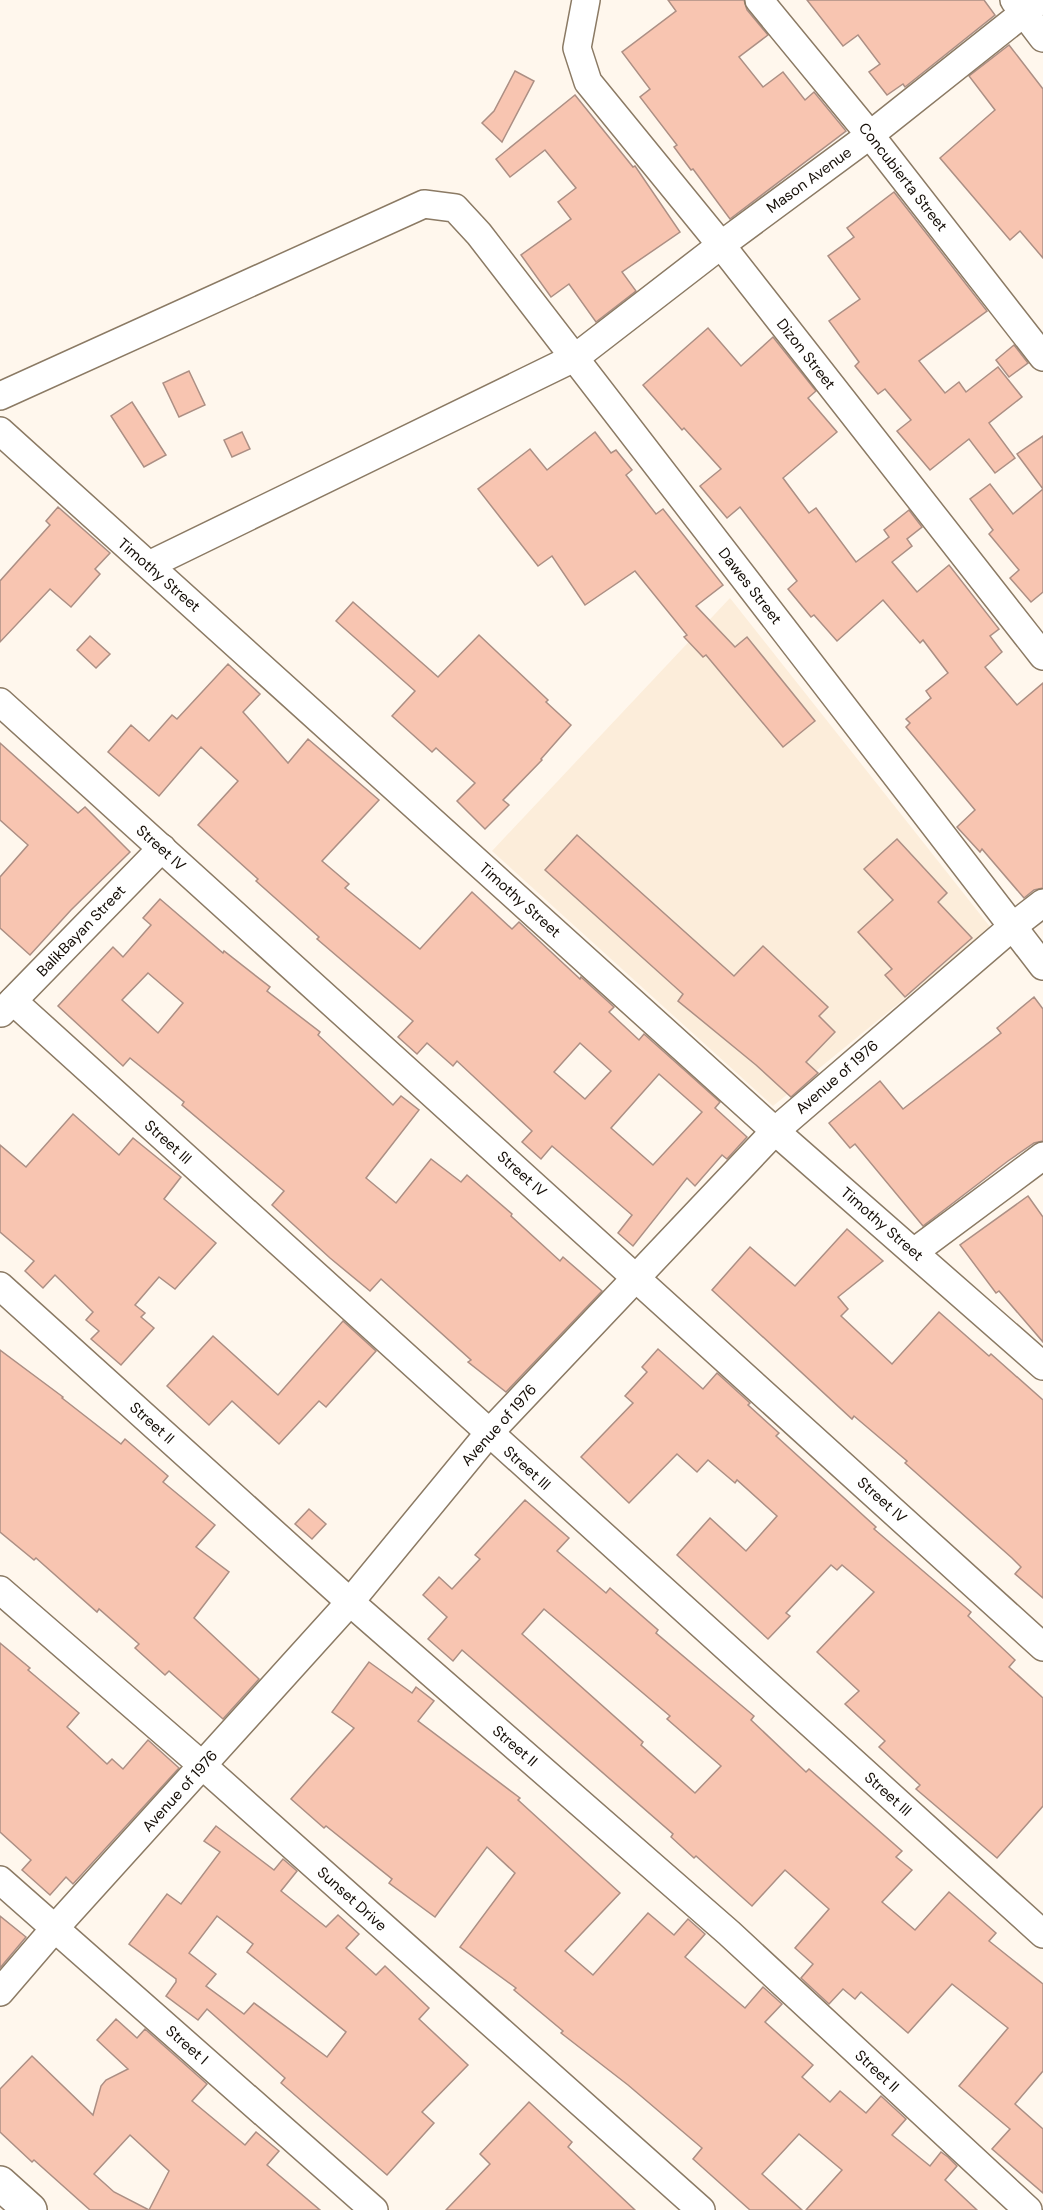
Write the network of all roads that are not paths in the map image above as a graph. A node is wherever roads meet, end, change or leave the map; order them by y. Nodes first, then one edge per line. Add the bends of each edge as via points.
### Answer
1 (586, 0) edge
2 (759, 0) edge
3 (1026, 4) edge
4 (1043, 38) edge
5 (870, 135) junction
6 (721, 245) junction
7 (576, 357) junction
8 (1043, 357) edge
9 (0, 396) edge
10 (0, 431) edge
11 (149, 565) junction
12 (1043, 656) edge
13 (0, 702) edge
14 (162, 848) junction
15 (1043, 903) edge
16 (1012, 927) junction
17 (1043, 966) edge
18 (7, 1007) edge
19 (775, 1131) junction
20 (1043, 1156) edge
21 (914, 1252) junction
22 (637, 1277) junction
23 (0, 1286) edge
24 (1043, 1365) edge
25 (489, 1433) junction
26 (0, 1590) edge
27 (350, 1602) junction
28 (1043, 1647) edge
29 (203, 1766) junction
30 (0, 1880) edge
31 (55, 1928) junction
32 (1043, 1934) edge
33 (0, 1992) edge
34 (0, 2183) edge
35 (30, 2210) edge
36 (374, 2210) edge
37 (701, 2210) edge
38 (1028, 2210) edge

1 - 6 street, Dizon Street via 577,48 588,82
2 - 5 street, Concubierta Street
3 - 4 street
3 - 5 street, Mason Avenue
5 - 6 street, Mason Avenue
5 - 8 street, Concubierta Street
6 - 7 street, Mason Avenue
6 - 12 street, Dizon Street
7 - 9 street, Dawes Street via 455,208 424,204
7 - 11 street, Mason Avenue
7 - 16 street, Dawes Street
10 - 11 street, Timothy Street
11 - 19 street, Timothy Street
13 - 14 street, Street IV
14 - 18 street, BalikBayan Street
14 - 22 street, Street IV
15 - 16 street, Avenue of 1976
16 - 17 street, Dawes Street
16 - 19 street, Avenue of 1976
18 - 25 street, Street III
19 - 21 street, Timothy Street
19 - 22 street, Avenue of 1976
20 - 21 street
21 - 24 street, Timothy Street
22 - 25 street, Avenue of 1976
22 - 28 street, Street IV
23 - 27 street, Street II
25 - 27 street, Avenue of 1976
25 - 32 street, Street III
26 - 29 street, Sunset Drive
27 - 29 street, Avenue of 1976
27 - 38 street, Street II via 729,1933
29 - 31 street, Avenue of 1976
29 - 37 street, Sunset Drive
30 - 31 street, Street I
31 - 33 street, Avenue of 1976
31 - 36 street, Street I
34 - 35 street

